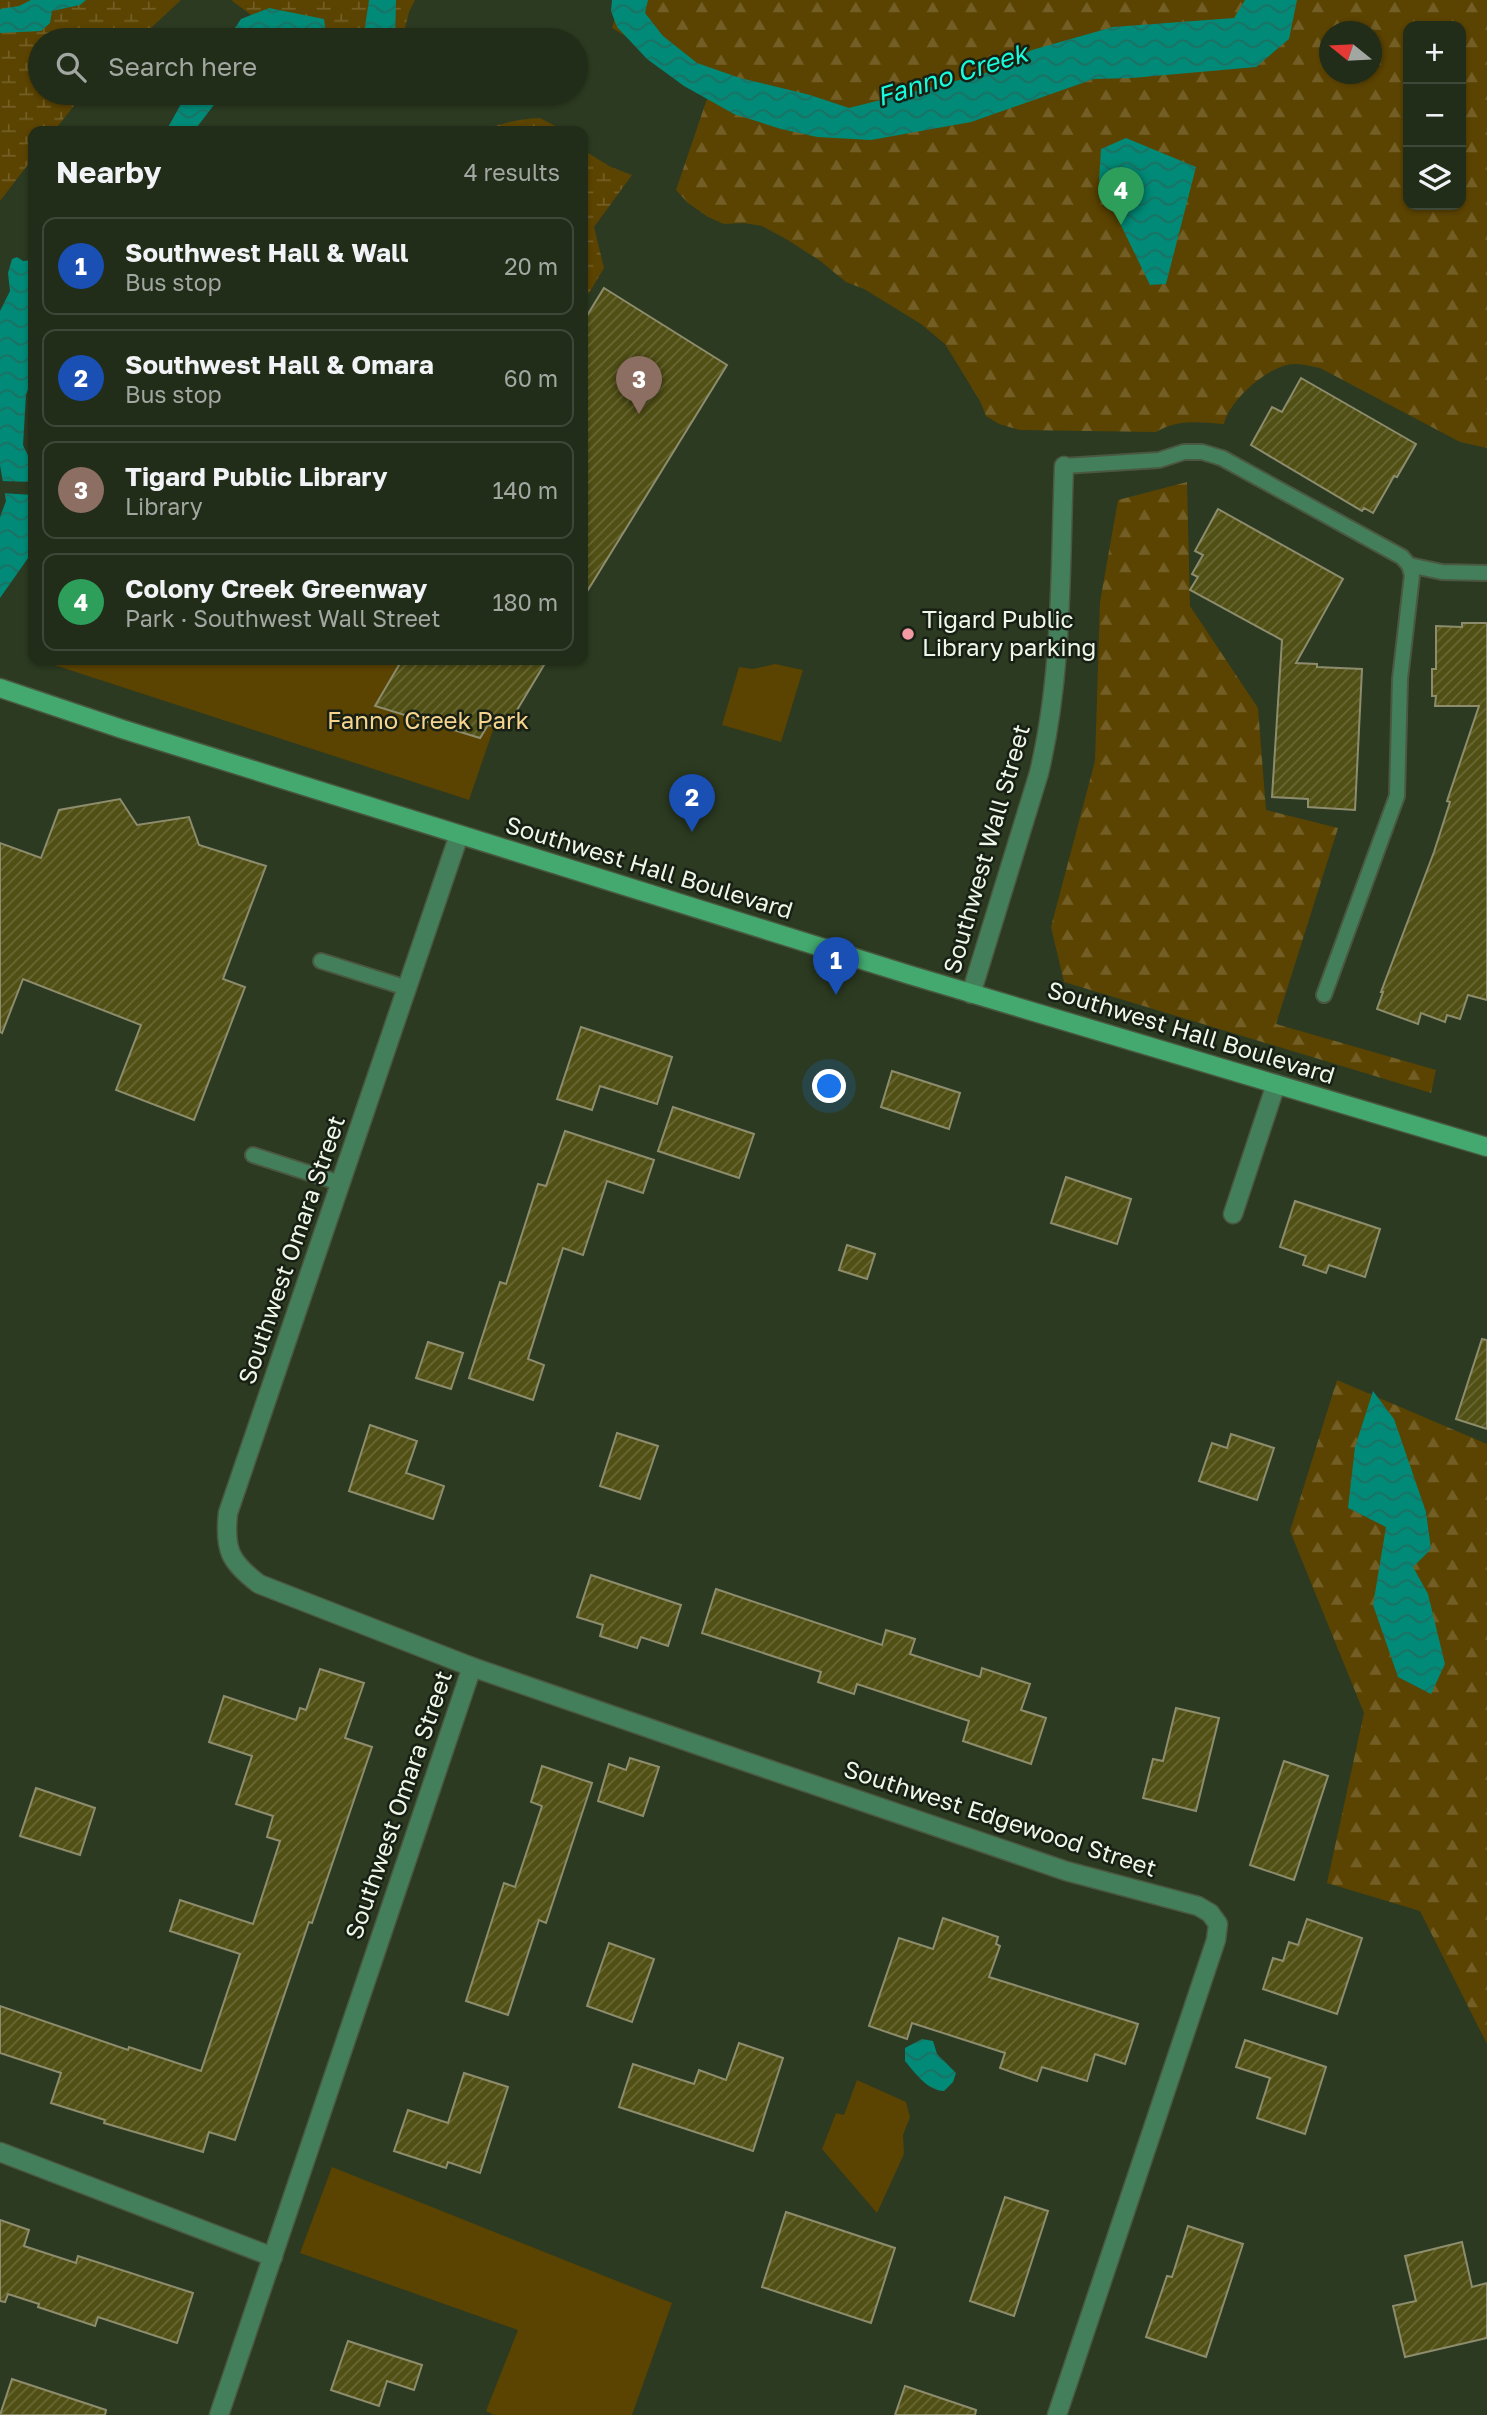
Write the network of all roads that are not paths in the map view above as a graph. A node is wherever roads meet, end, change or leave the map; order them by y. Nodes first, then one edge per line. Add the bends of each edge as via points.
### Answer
1 (1064, 466) joint
2 (1409, 565) junction
3 (1487, 573) edge
4 (0, 688) edge
5 (459, 835) junction
6 (321, 961) dead end
7 (407, 988) junction
8 (971, 994) junction
9 (1324, 995) dead end
10 (1276, 1084) junction
11 (1487, 1147) edge
12 (253, 1155) dead end
13 (340, 1182) junction
14 (1233, 1214) dead end
15 (471, 1667) junction
16 (0, 2152) edge
17 (273, 2257) junction
18 (219, 2415) edge
19 (1058, 2415) edge

1 - 2 lane via 1159,460 1202,452 1222,458
1 - 8 street, Southwest Wall Street via 1054,692 1047,740
2 - 3 lane via 1442,572
2 - 9 lane via 1412,575 1400,679 1396,796
4 - 5 main road, Southwest Hall Boulevard
5 - 7 street, Southwest Omara Street
5 - 8 main road, Southwest Hall Boulevard
6 - 7 lane
7 - 13 street, Southwest Omara Street
8 - 10 main road, Southwest Hall Boulevard
10 - 11 main road, Southwest Hall Boulevard
10 - 14 street
12 - 13 lane
13 - 15 street, Southwest Omara Street via 228,1513 228,1551 259,1584
15 - 17 street, Southwest Omara Street
15 - 19 street, Southwest Edgewood Street via 1066,1871 1210,1913 1218,1924 1216,1940
16 - 17 street
17 - 18 street, Southwest Omara Street

